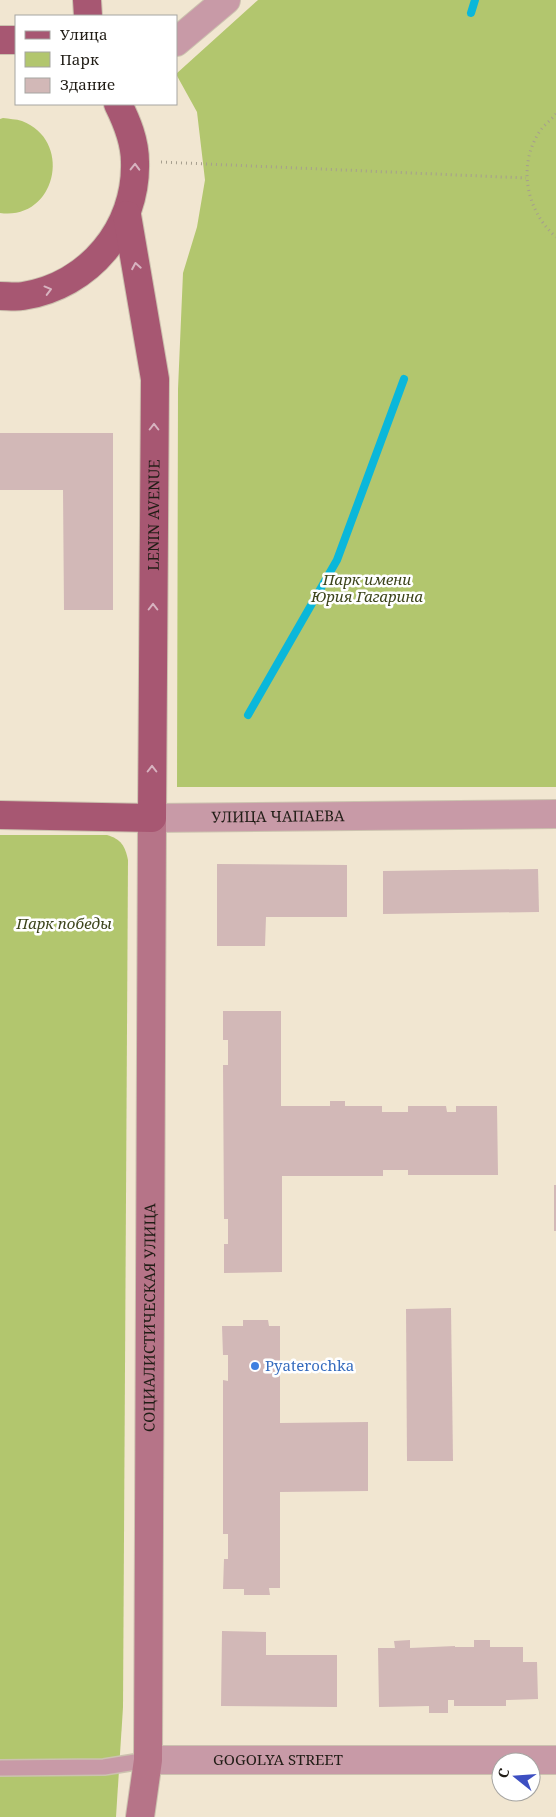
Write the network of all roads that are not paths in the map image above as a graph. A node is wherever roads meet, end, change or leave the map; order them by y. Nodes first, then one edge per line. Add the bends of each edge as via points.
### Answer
1 (87, 0) edge
2 (226, 0) edge
3 (88, 15) edge
4 (0, 40) edge
5 (15, 40) edge
6 (178, 40) edge
7 (118, 105) edge
8 (127, 215) junction
9 (0, 296) edge
10 (556, 814) edge
11 (0, 815) edge
12 (152, 818) junction
13 (148, 1760) junction
14 (556, 1760) edge
15 (0, 1768) edge
16 (140, 1817) edge

1 - 3 main road
2 - 6 street
4 - 5 main road
8 -> 7 main road via 136,161 129,126
9 -> 8 main road via 22,296 56,288 86,270 110,245
12 -> 8 main road, LENIN AVENUE via 155,379
10 - 12 street, УЛИЦА ЧАПАЕВА
11 - 12 main road, УЛИЦА ЧАПАЕВА
12 - 13 main road, СОЦИАЛИСТИЧЕСКАЯ УЛИЦА
13 - 14 street, GOGOLYA STREET
13 - 15 lane, GOGOLYA STREET via 104,1767
13 - 16 main road, СОЦИАЛИСТИЧЕСКАЯ УЛИЦА

